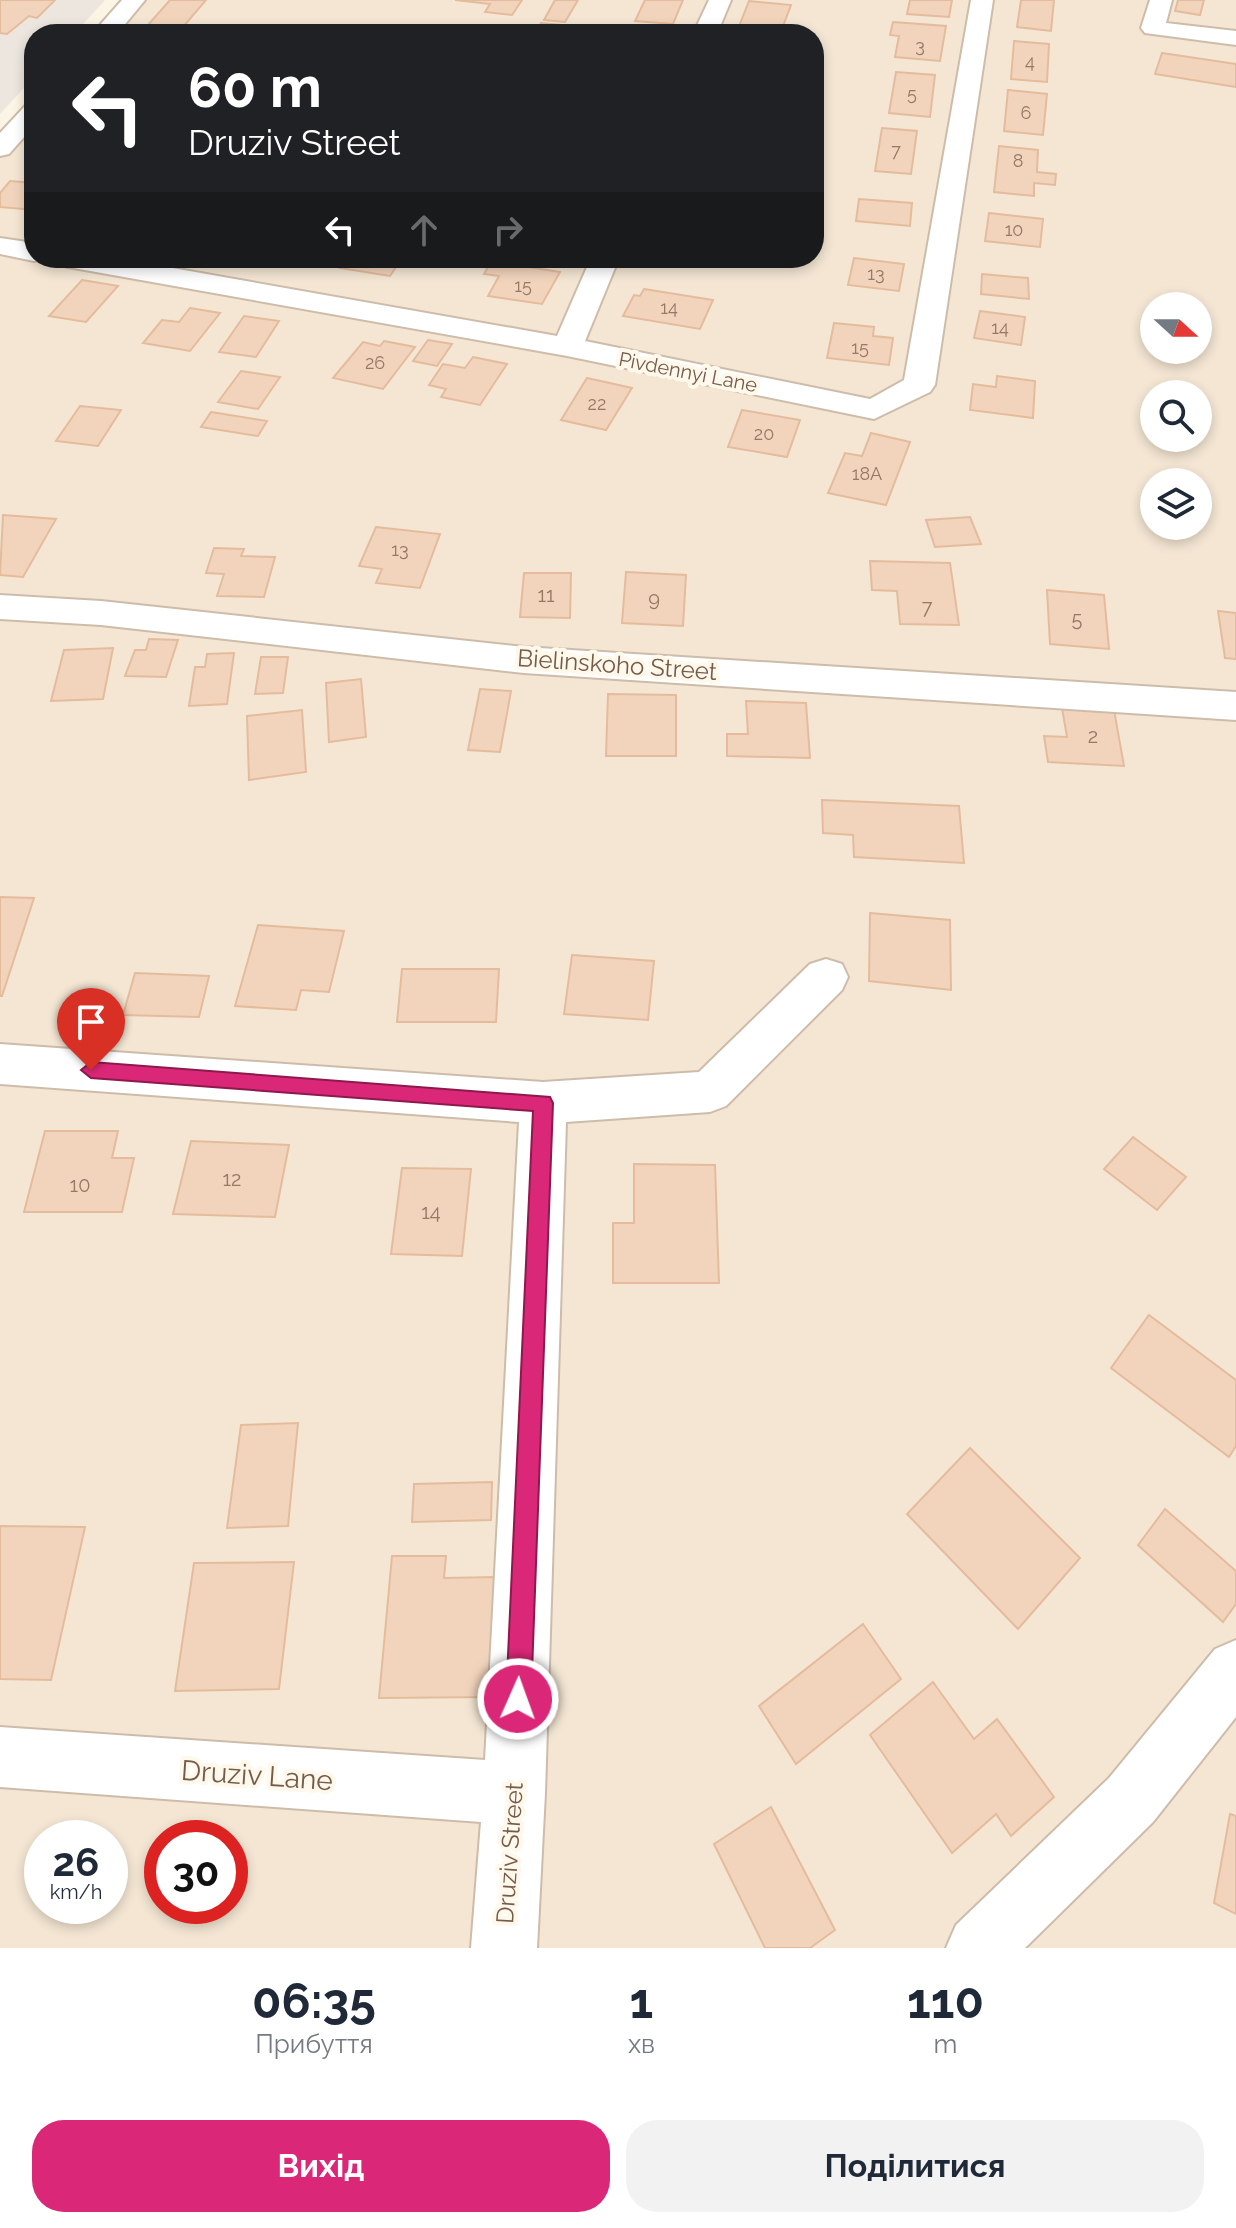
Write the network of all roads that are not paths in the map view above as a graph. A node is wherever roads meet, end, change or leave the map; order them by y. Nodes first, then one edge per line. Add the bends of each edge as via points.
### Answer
1 (134, 0) edge
2 (720, 0) edge
3 (982, 0) edge
4 (1161, 0) edge
5 (113, 24) edge
6 (709, 24) edge
7 (1236, 38) edge
8 (24, 122) edge
9 (0, 148) edge
10 (0, 246) edge
11 (24, 250) edge
12 (124, 268) edge
13 (601, 268) edge
14 (567, 347) junction
15 (0, 607) edge
16 (1236, 706) edge
17 (826, 977) dead end
18 (0, 1064) edge
19 (543, 1103) junction
20 (1236, 1670) edge
21 (0, 1757) edge
22 (514, 1793) junction
23 (504, 1948) edge
24 (979, 1948) edge

1 - 5 street
2 - 6 street
3 - 14 street, Pivdennyi Lane via 919,385 874,409
4 - 7 street via 1153,28
8 - 9 street
10 - 11 street
12 - 14 street, Pivdennyi Lane
13 - 14 street
15 - 16 street, Bielinskoho Street via 101,613 524,660
17 - 19 street via 710,1092
18 - 19 street
19 - 22 street, Druziv Street
20 - 24 street via 1131,1800
21 - 22 street, Druziv Lane
22 - 23 street, Druziv Street

